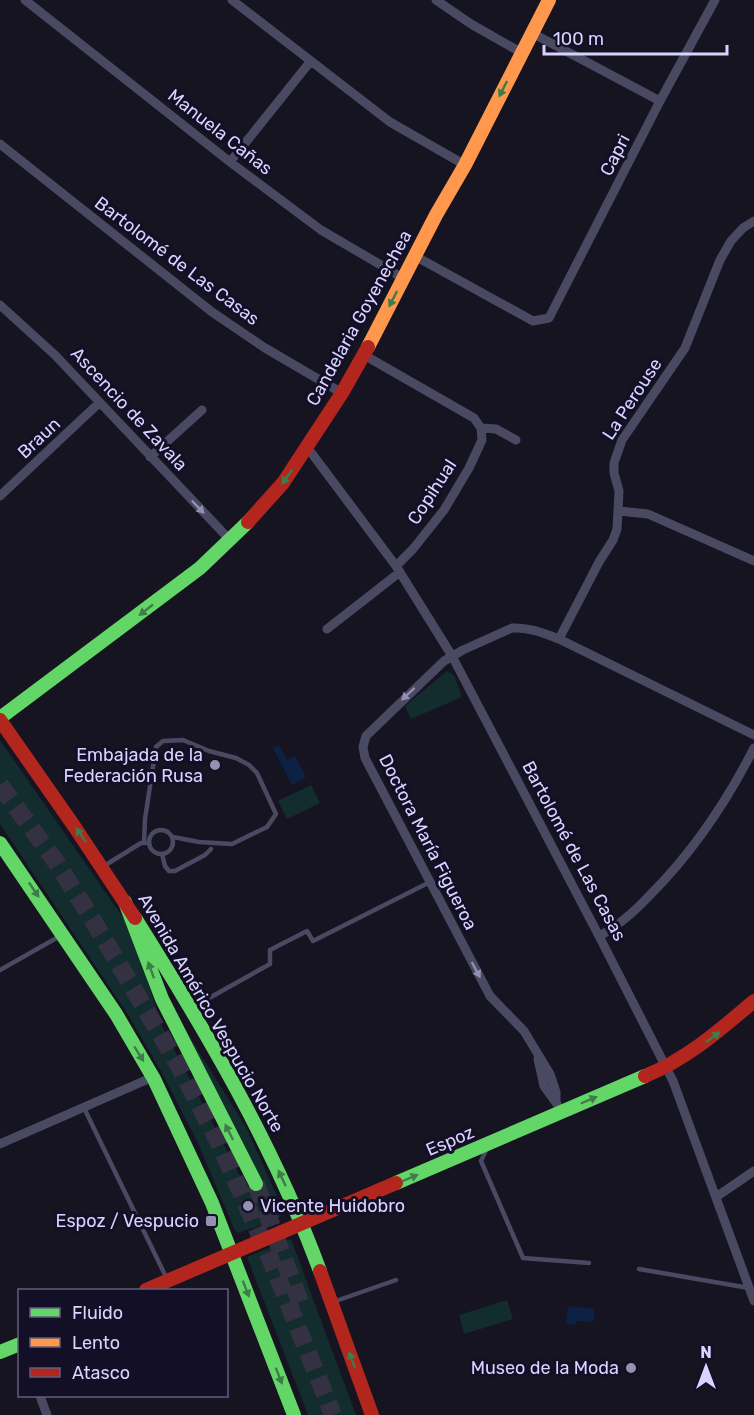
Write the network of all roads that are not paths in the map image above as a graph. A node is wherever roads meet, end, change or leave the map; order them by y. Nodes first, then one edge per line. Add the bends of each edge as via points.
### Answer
1 (25, 0) edge
2 (232, 0) edge
3 (436, 0) edge
4 (549, 0) edge
5 (715, 0) edge
6 (532, 33) junction
7 (522, 53) junction
8 (310, 62) junction
9 (660, 101) junction
10 (0, 144) edge
11 (230, 162) junction
12 (465, 165) junction
13 (754, 221) edge
14 (415, 256) junction
15 (403, 279) junction
16 (0, 305) edge
17 (364, 355) junction
18 (342, 393) junction
19 (99, 404) junction
20 (202, 410) dead end
21 (481, 428) junction
22 (516, 440) dead end
23 (307, 447) junction
24 (150, 457) junction
25 (0, 496) edge
26 (619, 511) junction
27 (230, 540) junction
28 (754, 561) edge
29 (398, 569) junction
30 (327, 629) dead end
31 (559, 639) junction
32 (452, 656) junction
33 (0, 719) edge
34 (754, 735) edge
35 (754, 748) edge
36 (172, 837) junction
37 (0, 843) edge
38 (147, 843) junction
39 (211, 849) dead end
40 (162, 854) junction
41 (103, 867) junction
42 (430, 882) junction
43 (125, 902) junction
44 (63, 934) junction
45 (599, 936) junction
46 (0, 970) edge
47 (754, 1001) edge
48 (190, 1009) junction
49 (667, 1067) junction
50 (153, 1077) junction
51 (558, 1107) junction
52 (84, 1108) junction
53 (0, 1144) edge
54 (489, 1144) junction
55 (458, 1157) junction
56 (481, 1161) junction
57 (754, 1171) edge
58 (256, 1184) tunnel mouth
59 (716, 1197) junction
60 (302, 1224) junction
61 (233, 1254) junction
62 (589, 1263) dead end
63 (639, 1269) dead end
64 (396, 1280) dead end
65 (168, 1281) junction
66 (749, 1288) junction
67 (148, 1289) edge
68 (754, 1301) edge
69 (330, 1303) junction
70 (18, 1344) edge
71 (0, 1352) edge
72 (41, 1397) edge
73 (47, 1415) edge
74 (294, 1415) edge
75 (372, 1415) edge

1 - 11 street, Manuela Cañas
2 - 8 street
3 - 7 street
4 - 6 main road, Candelaria Goyenechea
5 - 9 street, Capri
6 - 7 main road, Candelaria Goyenechea
6 - 9 street
7 -> 12 main road, Candelaria Goyenechea
8 - 11 street
8 - 12 street via 390,122
9 - 14 street, Capri via 549,318 533,321
10 - 18 street, Bartolomé de Las Casas via 212,312
11 - 15 street, Manuela Cañas via 321,230
12 - 14 main road, Candelaria Goyenechea
13 - 26 street, La Perouse via 731,241 685,348 622,440 614,463
14 - 15 main road, Candelaria Goyenechea
15 -> 17 main road, Candelaria Goyenechea
16 - 19 street, Ascencio de Zavala via 55,355
17 - 18 main road, Candelaria Goyenechea
17 - 21 street via 474,418
18 - 23 main road, Candelaria Goyenechea
19 - 24 street, Ascencio de Zavala
19 - 25 street, Braun
20 - 24 street
21 - 22 street via 496,429
21 - 29 street, Copihual via 480,445 457,490
23 -> 27 main road, Candelaria Goyenechea via 283,483
23 - 29 street, Bartolomé de Las Casas
24 -> 27 street, Ascencio de Zavala
26 - 28 street via 648,514
26 - 31 street, La Perouse via 614,540 595,568
27 -> 33 main road, Candelaria Goyenechea via 200,568
29 - 30 street, Copihual
29 - 32 street, Bartolomé de Las Casas
31 - 32 street, Doctora María Figueroa via 531,628 512,628
31 - 34 street, Doctora María Figueroa
32 -> 42 street, Doctora María Figueroa via 369,731 363,747 365,758
32 - 45 street, Bartolomé de Las Casas
41 -> 33 main road, Avenida Américo Vespucio Norte
35 - 45 street via 720,811 689,852 634,910
36 - 38 lane via 167,831 158,830
36 - 38 lane via 232,844 267,827 276,814 257,773 249,765 183,740 163,741 156,747 145,819
36 - 40 lane via 172,848
37 -> 44 main road
38 - 40 lane
38 - 41 lane
39 - 40 lane via 175,871 165,866
41 - 43 main road, Avenida Américo Vespucio Norte
42 - 48 lane via 313,941 307,931 270,950 270,964
42 -> 51 street, Doctora María Figueroa via 490,996 524,1031 554,1082
43 - 48 main road, Avenida Américo Vespucio Norte
58 -> 43 main road via 162,999
44 - 46 lane
44 -> 50 main road
45 - 49 street, Bartolomé de Las Casas
49 -> 47 main road, Espoz via 704,1043
60 -> 48 main road, Avenida Américo Vespucio Norte via 256,1125
51 -> 49 main road, Espoz
49 - 59 street, Bartolomé de Las Casas
50 - 52 street
50 - 61 main road
51 - 54 main road, Espoz
52 - 53 street
52 - 65 lane
54 - 55 main road, Espoz
54 - 56 lane
55 - 56 lane
60 -> 55 main road, Espoz
56 - 62 lane via 523,1257
57 - 59 street
59 - 66 street, Bartolomé de Las Casas
60 - 61 main road, Espoz
60 - 69 main road, Avenida Américo Vespucio Norte
61 - 65 main road, Espoz
61 -> 74 main road
63 - 66 lane
64 - 69 lane
65 - 67 main road, Espoz
66 - 68 street, Bartolomé de Las Casas
75 -> 69 main road, Avenida Américo Vespucio Norte
70 - 71 main road
72 - 73 street

